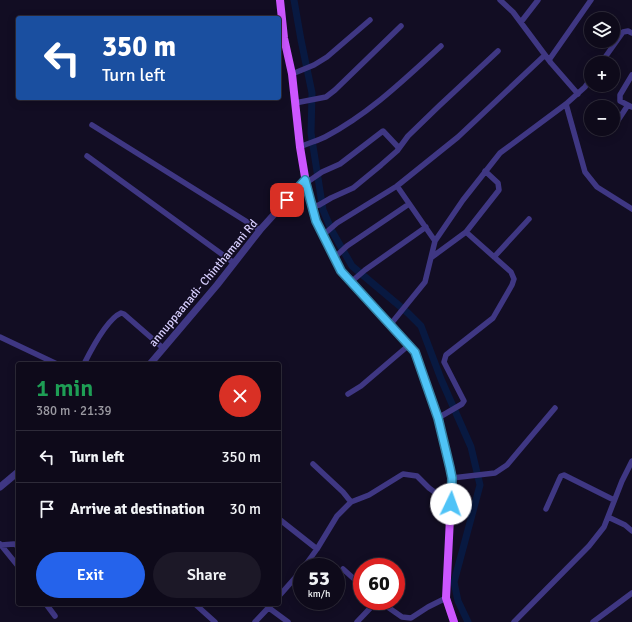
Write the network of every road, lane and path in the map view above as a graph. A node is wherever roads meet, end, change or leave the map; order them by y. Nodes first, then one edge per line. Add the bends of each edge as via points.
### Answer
1 (280, 0) edge
2 (500, 0) edge
3 (538, 0) edge
4 (591, 0) edge
5 (370, 20) dead end
6 (521, 22) junction
7 (401, 26) dead end
8 (632, 33) edge
9 (441, 46) dead end
10 (498, 51) dead end
11 (606, 56) edge
12 (547, 58) junction
13 (292, 74) junction
14 (632, 75) edge
15 (584, 87) edge
16 (578, 94) junction
17 (295, 103) junction
18 (566, 104) junction
19 (630, 106) edge
20 (620, 119) edge
21 (92, 125) dead end
22 (303, 145) junction
23 (399, 148) junction
24 (86, 156) dead end
25 (485, 172) junction
26 (308, 180) junction
27 (396, 186) junction
28 (409, 204) junction
29 (315, 206) junction
30 (632, 209) edge
31 (529, 219) dead end
32 (426, 227) junction
33 (260, 230) junction
34 (466, 232) junction
35 (324, 233) junction
36 (435, 241) junction
37 (337, 255) junction
38 (431, 257) junction
39 (494, 257) junction
40 (234, 263) junction
41 (354, 279) junction
42 (390, 325) junction
43 (0, 338) edge
44 (409, 345) junction
45 (163, 348) junction
46 (53, 362) edge
47 (85, 362) edge
48 (152, 362) edge
49 (348, 394) dead end
50 (555, 408) dead end
51 (438, 418) junction
52 (313, 464) dead end
53 (631, 464) edge
54 (16, 474) edge
55 (452, 478) junction
56 (0, 487) edge
57 (614, 500) junction
58 (351, 502) junction
59 (451, 504) junction
60 (546, 509) dead end
61 (608, 517) junction
62 (281, 521) edge
63 (632, 530) edge
64 (0, 545) edge
65 (16, 545) edge
66 (317, 549) junction
67 (310, 558) edge
68 (16, 564) edge
69 (345, 571) edge
70 (353, 578) edge
71 (293, 580) edge
72 (632, 593) edge
73 (281, 594) edge
74 (446, 598) junction
75 (48, 606) edge
76 (197, 606) edge
77 (270, 606) edge
78 (369, 610) edge
79 (392, 610) edge
80 (55, 616) dead end
81 (215, 622) edge
82 (254, 622) edge
83 (288, 622) edge
84 (357, 622) edge
85 (454, 622) edge
86 (514, 622) edge
87 (592, 622) edge

1 - 13 main road via 284,38
2 - 6 street
3 - 6 street
4 - 12 street
5 - 13 street via 327,57
6 - 12 street
7 - 17 street via 326,97
8 - 11 street via 623,32
9 - 22 street via 353,120 324,137
10 - 23 street via 418,126
12 - 16 street
12 - 27 street via 458,137
13 - 17 main road
14 - 19 street via 620,96 620,101
15 - 16 street
16 - 18 street
17 - 22 main road
18 - 25 street via 500,153
18 - 30 street via 585,172 597,187
19 - 20 street
21 - 33 street
22 - 26 main road
23 - 26 street via 383,131 340,164
23 - 29 street via 353,188
24 - 40 street
25 - 34 street via 498,184 499,190
25 - 36 street
26 - 29 main road
26 - 33 street, annuppaanadi- Chinthamani Rd
27 - 28 street
27 - 35 street
28 - 32 street
28 - 37 street
29 - 35 main road
31 - 39 street
32 - 36 street
32 - 41 street
33 - 40 street, annuppaanadi- Chinthamani Rd
34 - 38 street
34 - 39 street
35 - 37 main road
36 - 38 street
37 - 41 main road via 341,271
38 - 42 street via 425,282
39 - 51 street via 512,272 514,279 494,318 444,358 464,401
40 - 45 street, annuppaanadi- Chinthamani Rd
41 - 42 main road
42 - 44 main road
43 - 46 street
44 - 49 street
44 - 51 main road via 415,352
45 - 47 street via 121,313 108,325
45 - 48 street, annuppaanadi- Chinthamani Rd
50 - 55 street via 507,465 495,473
51 - 55 main road
52 - 58 street
53 - 57 street
54 - 56 street
55 - 59 main road
57 - 60 street via 564,475 561,476
57 - 61 street
58 - 59 street via 369,495 403,474 410,474 417,476
58 - 66 street via 337,516
59 - 74 main road
61 - 63 street
61 - 86 street via 604,527 589,546
62 - 66 street
64 - 65 street
64 - 68 street
66 - 67 street
69 - 70 street
71 - 73 street
72 - 87 street
74 - 79 street via 411,618 402,617
74 - 85 main road
75 - 80 street
76 - 81 street
77 - 82 street
77 - 83 street
78 - 84 street

